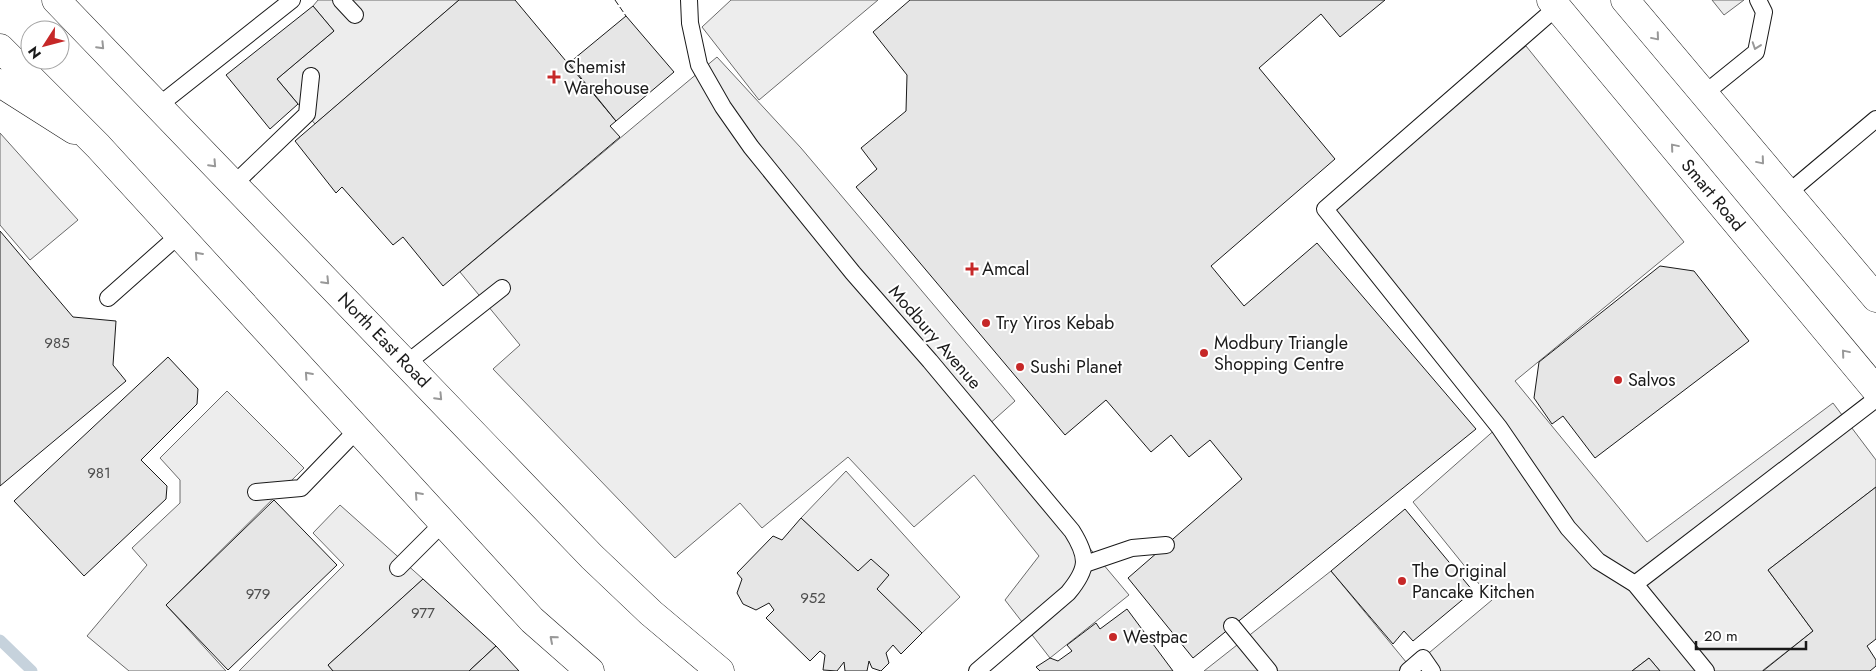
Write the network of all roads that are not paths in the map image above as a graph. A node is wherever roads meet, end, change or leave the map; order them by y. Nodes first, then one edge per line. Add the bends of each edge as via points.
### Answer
1 (292, 0) edge
2 (341, 0) edge
3 (689, 0) edge
4 (1625, 0) edge
5 (1758, 0) edge
6 (64, 4) edge
7 (1554, 4) edge
8 (354, 16) dead end
9 (0, 48) edge
10 (311, 76) dead end
11 (0, 83) edge
12 (1704, 94) junction
13 (158, 106) junction
14 (1876, 119) edge
15 (98, 146) junction
16 (233, 185) junction
17 (1788, 193) junction
18 (179, 235) junction
19 (502, 288) dead end
20 (108, 298) dead end
21 (1876, 298) edge
22 (406, 363) junction
23 (1876, 390) edge
24 (1876, 399) edge
25 (358, 429) junction
26 (256, 492) dead end
27 (443, 523) junction
28 (1166, 545) dead end
29 (1085, 564) junction
30 (398, 568) dead end
31 (1634, 584) junction
32 (1232, 626) dead end
33 (982, 669) edge
34 (590, 671) edge
35 (720, 671) edge
36 (1269, 671) edge
37 (1408, 671) edge
38 (1432, 671) edge
39 (1706, 671) edge

1 - 13 lane
2 - 8 lane
3 - 29 lane, Modbury Avenue via 690,23 699,65 751,147 853,273 1072,531 1080,544
4 -> 12 main road
5 -> 12 lane via 1764,12 1756,52
6 -> 13 main road, North East Road
23 -> 7 main road, Smart Road
7 - 31 lane via 1325,209 1498,427 1568,528 1598,561
9 - 15 main road
10 - 16 lane via 307,114
11 - 15 main road
12 -> 17 main road
13 -> 16 main road, North East Road
14 - 17 lane
15 - 18 main road
16 -> 22 main road, North East Road
17 - 21 main road
18 - 20 lane
25 -> 18 main road
19 - 22 lane
22 -> 35 main road, North East Road via 592,557 651,613
24 - 31 lane
25 - 26 lane via 301,488
27 -> 25 main road
27 - 30 lane
34 -> 27 main road via 532,620
28 - 29 lane via 1132,548
29 - 33 lane via 1068,593
31 - 39 lane
32 - 36 lane
37 - 38 lane via 1424,658

